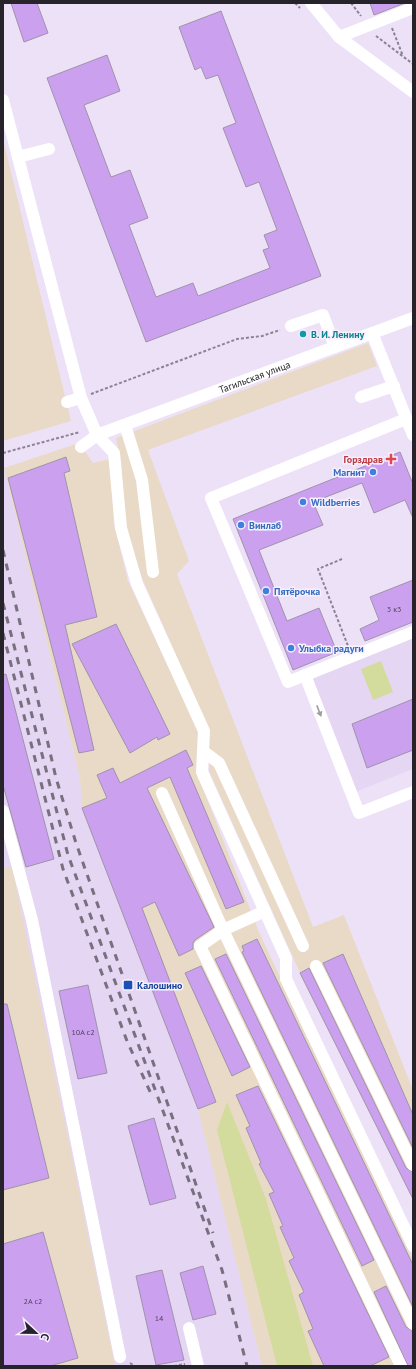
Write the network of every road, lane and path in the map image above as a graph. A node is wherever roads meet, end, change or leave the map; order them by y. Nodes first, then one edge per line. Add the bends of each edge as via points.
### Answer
1 (310, 3) edge
2 (413, 8) edge
3 (388, 18) junction
4 (367, 26) junction
5 (340, 37) junction
6 (403, 56) junction
7 (413, 64) edge
8 (413, 92) edge
9 (3, 100) edge
10 (49, 149) dead end
11 (18, 157) junction
12 (413, 318) edge
13 (291, 326) joint
14 (372, 333) junction
15 (335, 347) junction
16 (394, 386) junction
17 (361, 397) dead end
18 (81, 398) junction
19 (67, 402) dead end
20 (406, 419) junction
21 (125, 425) junction
22 (96, 435) junction
23 (413, 435) edge
24 (82, 447) dead end
25 (3, 453) edge
26 (342, 559) dead end
27 (153, 572) dead end
28 (413, 632) edge
29 (349, 648) dead end
30 (305, 675) junction
31 (203, 751) junction
32 (413, 792) edge
33 (162, 793) dead end
34 (3, 811) edge
35 (265, 911) junction
36 (223, 930) junction
37 (303, 946) dead end
38 (316, 966) dead end
39 (413, 1165) edge
40 (413, 1246) edge
41 (413, 1324) edge
42 (189, 1328) dead end
43 (120, 1357) dead end
44 (198, 1366) edge
45 (401, 1366) edge

1 - 5 street
2 - 3 street
3 - 4 street
3 - 6 path
4 - 5 street
4 - 6 path
5 - 8 street
6 - 7 path
9 - 11 street
10 - 11 street
11 - 18 street
12 - 14 street, Тагильская улица
13 - 15 street via 323,315
13 - 18 path via 262,336 237,339
14 - 15 street, Тагильская улица
14 - 16 street
15 - 21 street, Тагильская улица
16 - 17 street
16 - 20 street
18 - 19 street
18 - 22 street
20 - 23 street
20 - 30 street via 211,498 288,682
21 - 22 street, Тагильская улица
21 - 27 street via 142,480
22 - 24 street
22 - 25 path via 81,431
22 - 31 street via 114,453 121,528 137,584 204,731
26 - 29 path via 318,569
28 - 30 street
30 -> 32 street via 359,813
31 - 35 street via 202,772
31 - 37 street via 219,763
33 - 36 street
34 - 43 street via 32,920
35 - 36 street
35 - 40 street via 286,958 286,979
36 - 41 street
36 - 45 street via 200,946
38 - 39 street
42 - 44 street

